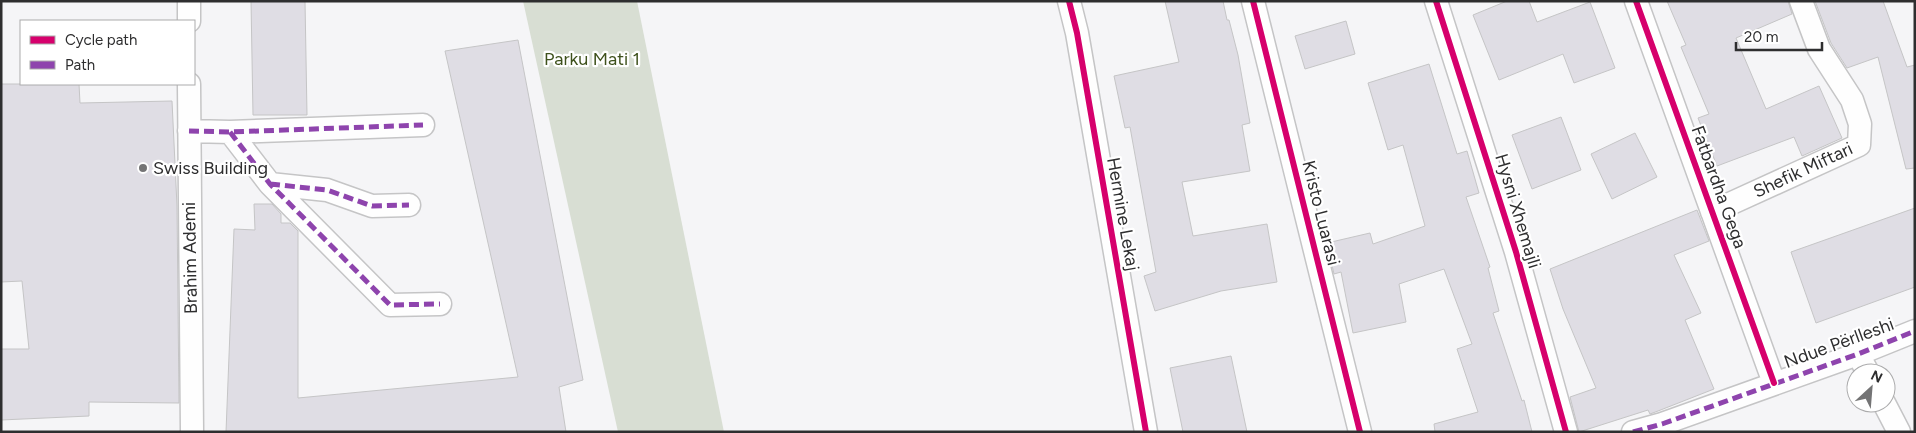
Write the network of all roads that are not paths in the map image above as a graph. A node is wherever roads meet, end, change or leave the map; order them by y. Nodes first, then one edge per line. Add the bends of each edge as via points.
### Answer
1 (189, 1) edge
2 (1069, 1) edge
3 (1253, 1) edge
4 (1436, 1) edge
5 (1636, 1) edge
6 (1801, 1) edge
7 (189, 20) edge
8 (189, 85) edge
9 (423, 125) dead end
10 (188, 131) junction
11 (230, 132) junction
12 (270, 184) junction
13 (409, 205) dead end
14 (1712, 212) junction
15 (440, 304) dead end
16 (1915, 331) edge
17 (1865, 363) edge
18 (1846, 368) edge
19 (1774, 383) junction
20 (1889, 413) edge
21 (1664, 428) edge
22 (192, 432) edge
23 (1146, 432) edge
24 (1360, 432) edge
25 (1566, 432) edge
26 (1633, 432) edge
27 (1899, 432) edge

1 - 7 street
2 - 23 street, Hermine Lekaj
3 - 24 street, Kristo Luarasi
4 - 25 street, Hysni Xhemajli via 1516,252
5 - 14 street, Fatbardha Gega
6 - 14 street, Shefik Miftari via 1819,49 1852,100 1860,124 1859,145
8 - 10 street, Brahim Ademi
9 - 11 street
10 - 11 street
10 - 22 street, Brahim Ademi
11 - 12 street
12 - 13 street via 327,190 372,206
12 - 15 street via 390,305
14 - 19 street, Fatbardha Gega
16 - 17 street, Ndue Përlleshi
18 - 19 street, Ndue Përlleshi
19 - 21 street, Ndue Përlleshi
20 - 27 street
21 - 26 street, Ndue Përlleshi

